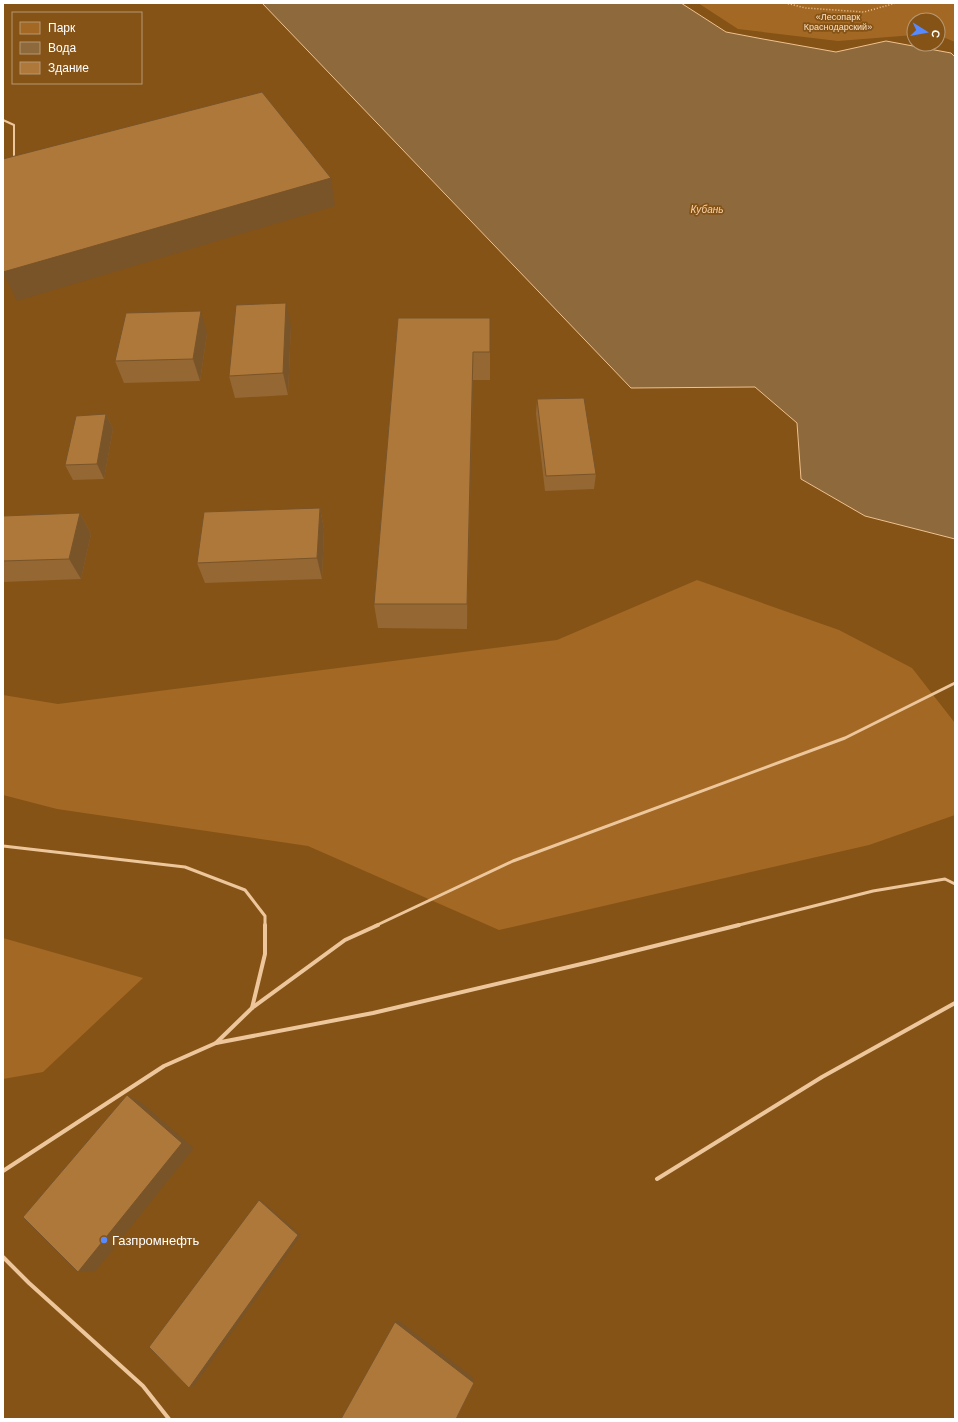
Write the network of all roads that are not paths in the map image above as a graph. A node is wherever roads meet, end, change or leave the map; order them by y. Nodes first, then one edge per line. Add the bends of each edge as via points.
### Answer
1 (3, 120) edge
2 (14, 160) edge
3 (955, 683) edge
4 (3, 846) edge
5 (955, 884) edge
6 (955, 1003) edge
7 (252, 1008) junction
8 (216, 1043) junction
9 (3, 1171) edge
10 (657, 1179) dead end
11 (3, 1257) edge
12 (169, 1419) edge

1 - 2 lane via 14,125
3 - 7 lane via 845,738 513,861 345,940
4 - 7 lane via 185,868 245,890 265,916 265,954
5 - 8 lane via 945,879 873,891 373,1013
6 - 10 lane via 822,1077
7 - 8 lane
8 - 9 lane via 164,1066
11 - 12 lane via 143,1386

